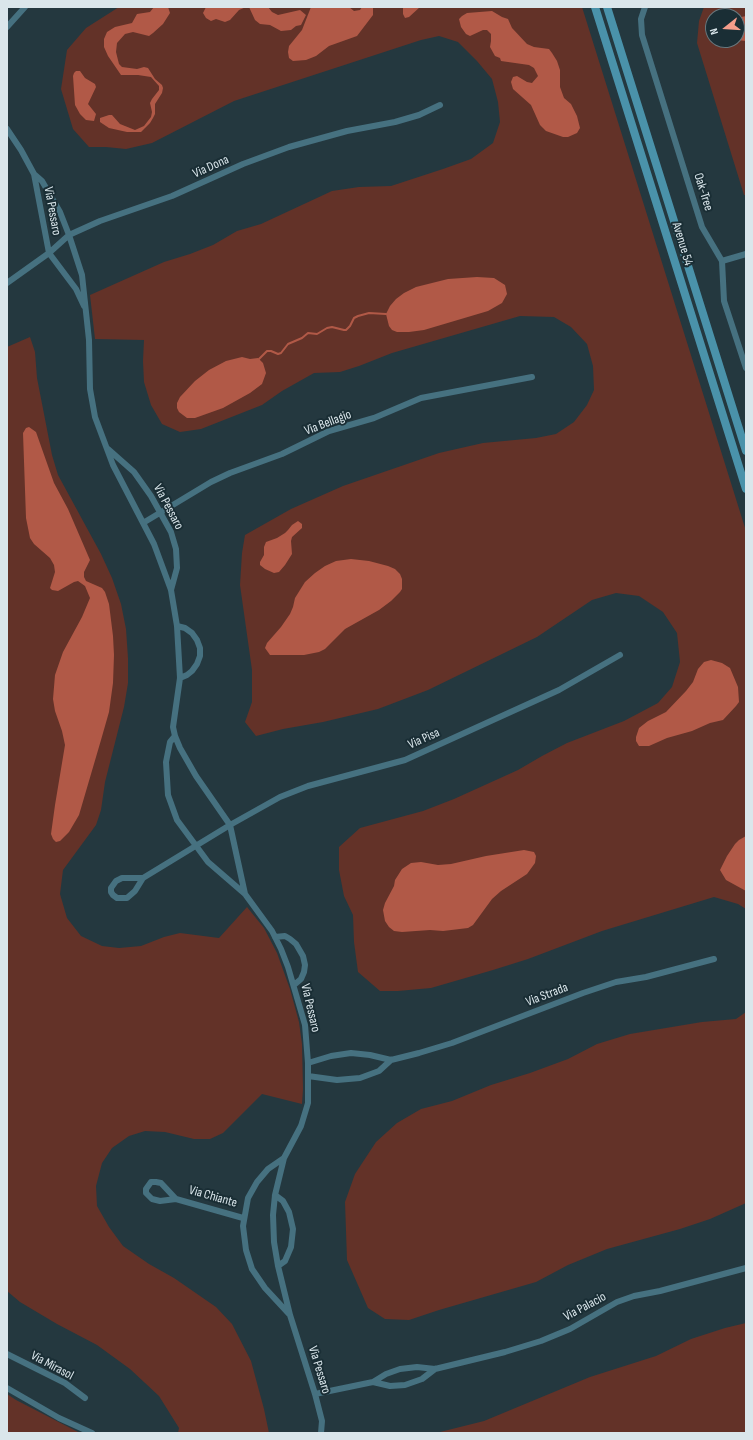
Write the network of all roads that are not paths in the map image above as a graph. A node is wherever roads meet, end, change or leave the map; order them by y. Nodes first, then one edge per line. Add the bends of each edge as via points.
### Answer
1 (25, 7) edge
2 (595, 7) edge
3 (607, 7) edge
4 (645, 7) edge
5 (7, 27) edge
6 (440, 105) dead end
7 (7, 129) edge
8 (34, 174) junction
9 (69, 235) junction
10 (48, 254) junction
11 (746, 254) edge
12 (722, 261) junction
13 (7, 283) edge
14 (86, 312) junction
15 (746, 368) edge
16 (532, 376) dead end
17 (107, 449) junction
18 (746, 452) edge
19 (746, 489) edge
20 (161, 513) junction
21 (143, 523) junction
22 (172, 590) junction
23 (177, 626) junction
24 (620, 655) dead end
25 (180, 678) junction
26 (175, 736) junction
27 (230, 825) junction
28 (195, 846) junction
29 (143, 878) junction
30 (245, 894) junction
31 (275, 937) junction
32 (714, 959) dead end
33 (294, 985) junction
34 (391, 1060) junction
35 (308, 1063) junction
36 (308, 1076) junction
37 (284, 1158) junction
38 (275, 1195) junction
39 (176, 1198) junction
40 (243, 1218) junction
41 (278, 1266) junction
42 (746, 1268) edge
43 (290, 1315) junction
44 (7, 1354) edge
45 (435, 1369) junction
46 (373, 1382) junction
47 (7, 1388) edge
48 (315, 1394) junction
49 (85, 1398) dead end
50 (92, 1433) edge
51 (321, 1433) edge

1 - 5 street
2 - 19 street, Avenue 54
3 - 18 street, Avenue 54
4 - 12 street, Oak-Tree via 641,19 642,35 702,227
6 - 9 street, Via Dona via 419,115 347,131 243,164 172,196 100,221
7 - 8 street, Via Pessaro
8 - 9 street, Via Pessaro via 52,197
8 - 10 street, Via Pessaro
9 - 10 street, Via Dona
9 - 14 street, Via Pessaro via 82,275
10 - 13 street, Via Dona
10 - 14 street, Via Pessaro via 76,289
11 - 12 street
12 - 15 street, Oak-Tree via 724,301
14 - 17 street, Via Pessaro via 90,389 95,417
16 - 20 street, Via Bellagio via 421,398 374,418 329,431 282,454 211,482
17 - 20 street, Via Pessaro via 134,472
17 - 21 street, Via Pessaro
20 - 21 street, Via Bellagio
20 - 22 street, Via Pessaro via 176,549 177,568
21 - 22 street, Via Pessaro
22 - 23 street, Via Pessaro
23 - 25 street, Via Pessaro
23 - 25 street via 192,633 200,648 200,656 192,672
24 - 27 street, Via Pisa via 559,690 405,760 308,786 280,797
25 - 26 street, Via Pessaro
26 - 27 street, Via Pessaro via 196,776
26 - 28 street, Via Pessaro via 170,742 166,762 168,795 177,820
27 - 28 street, Via Pisa
27 - 30 street, Via Pessaro
28 - 29 street, Via Pisa
28 - 30 street, Via Pessaro via 208,862
29 - 29 street via 122,878 116,881 111,892 117,898 127,898
30 - 31 street, Via Pessaro
31 - 33 street, Via Pessaro
31 - 33 street via 285,936 290,939 303,956 304,972
32 - 34 street, Via Strada via 616,982 452,1043
33 - 35 street, Via Pessaro via 305,1025
34 - 35 street, Via Strada via 351,1053
34 - 36 street, Via Strada via 378,1071 360,1078 337,1080
35 - 36 street, Via Pessaro
36 - 37 street, Via Pessaro via 308,1103 305,1114
37 - 38 street, Via Pessaro
37 - 40 street, Via Pessaro via 268,1169 257,1182 248,1198
38 - 41 street, Via Pessaro via 274,1242
38 - 41 street via 283,1201 289,1212 293,1229 291,1247 285,1261
39 - 39 street, Via Chiante via 161,1183 152,1182 146,1189 146,1193 152,1199 160,1201
39 - 40 street, Via Chiante
40 - 43 street, Via Pessaro via 246,1250 252,1269 265,1288
41 - 43 street, Via Pessaro
42 - 45 street, Via Palacio via 634,1296 617,1302 570,1329 541,1341
43 - 48 street, Via Pessaro
44 - 49 street, Via Mirasol via 65,1383
45 - 46 street, Via Palacio via 400,1369
45 - 46 street, Via Palacio via 422,1379 405,1386
46 - 48 street, Via Palacio
47 - 50 street via 59,1418
48 - 51 street, Via Pessaro via 322,1421

